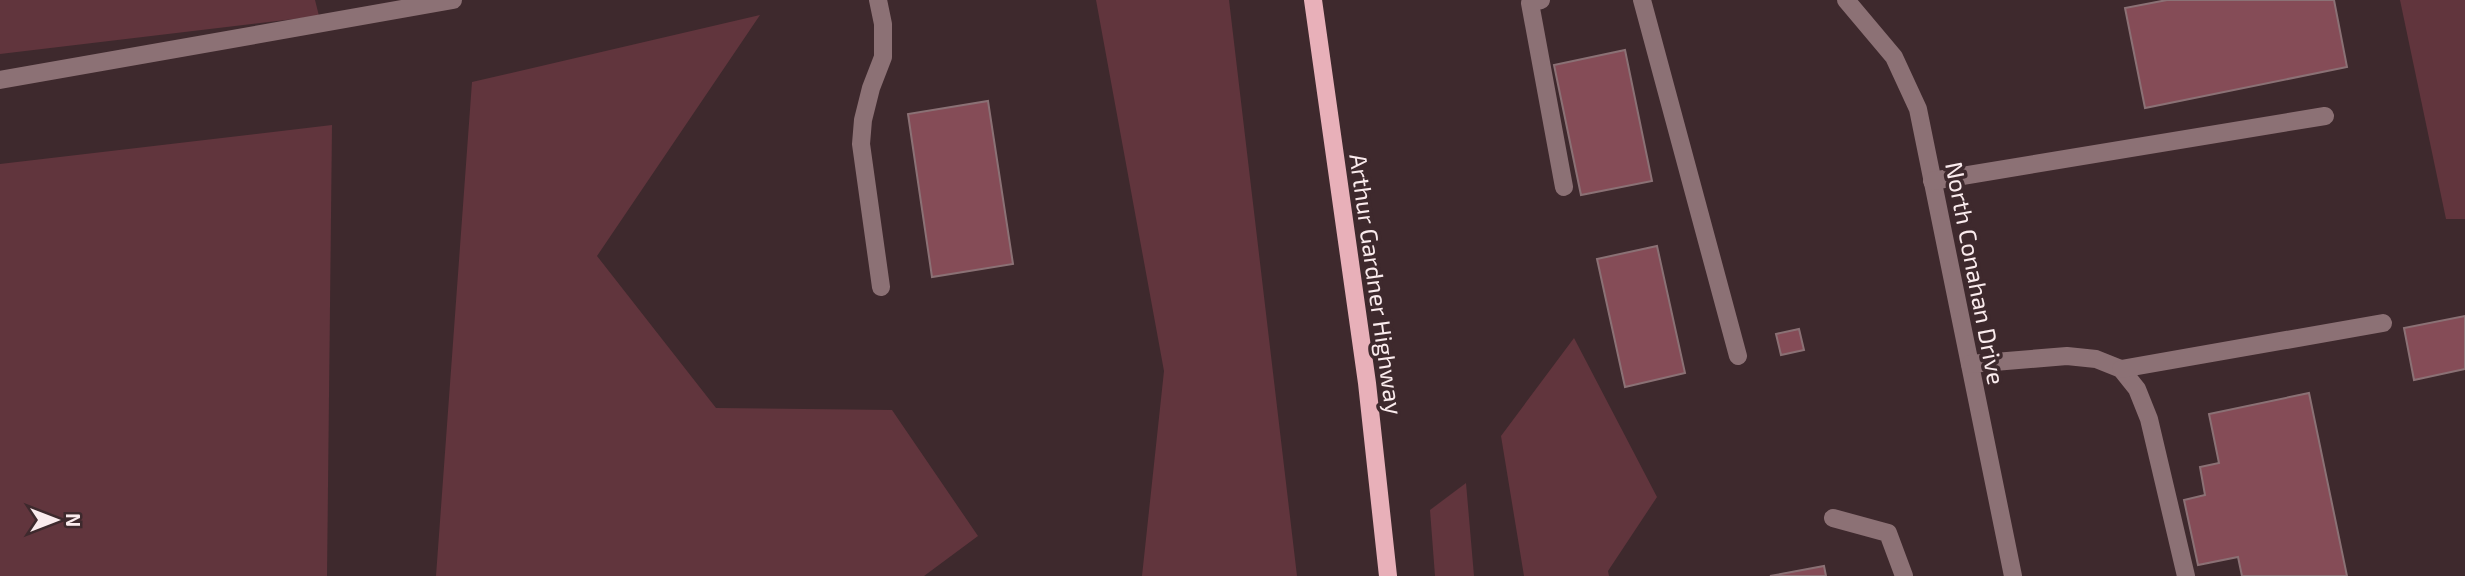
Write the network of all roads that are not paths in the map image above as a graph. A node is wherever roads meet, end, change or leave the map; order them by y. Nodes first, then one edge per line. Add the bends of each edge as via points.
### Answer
1 (453, 0) edge
2 (878, 0) edge
3 (1313, 0) edge
4 (1541, 0) edge
5 (1642, 0) edge
6 (1846, 0) edge
7 (420, 3) edge
8 (0, 80) edge
9 (2325, 116) dead end
10 (1933, 181) junction
11 (1564, 187) dead end
12 (881, 287) dead end
13 (2383, 323) dead end
14 (1738, 356) dead end
15 (1970, 364) junction
16 (2120, 369) junction
17 (1833, 518) dead end
18 (1388, 576) edge
19 (1905, 576) edge
20 (2013, 576) edge
21 (2186, 576) edge

1 - 7 street
2 - 12 street via 883,57 871,88 861,144
3 - 18 main road, Arthur Gardner Highway via 1367,383
4 - 11 street via 1530,2
5 - 14 street
6 - 10 street, North Conahan Drive via 1895,57 1918,108
7 - 8 street
9 - 10 street
10 - 15 street, North Conahan Drive
13 - 16 street
15 - 16 street via 2067,356 2096,359
15 - 20 street, North Conahan Drive
16 - 21 street via 2137,389 2149,419
17 - 19 street via 1888,533

